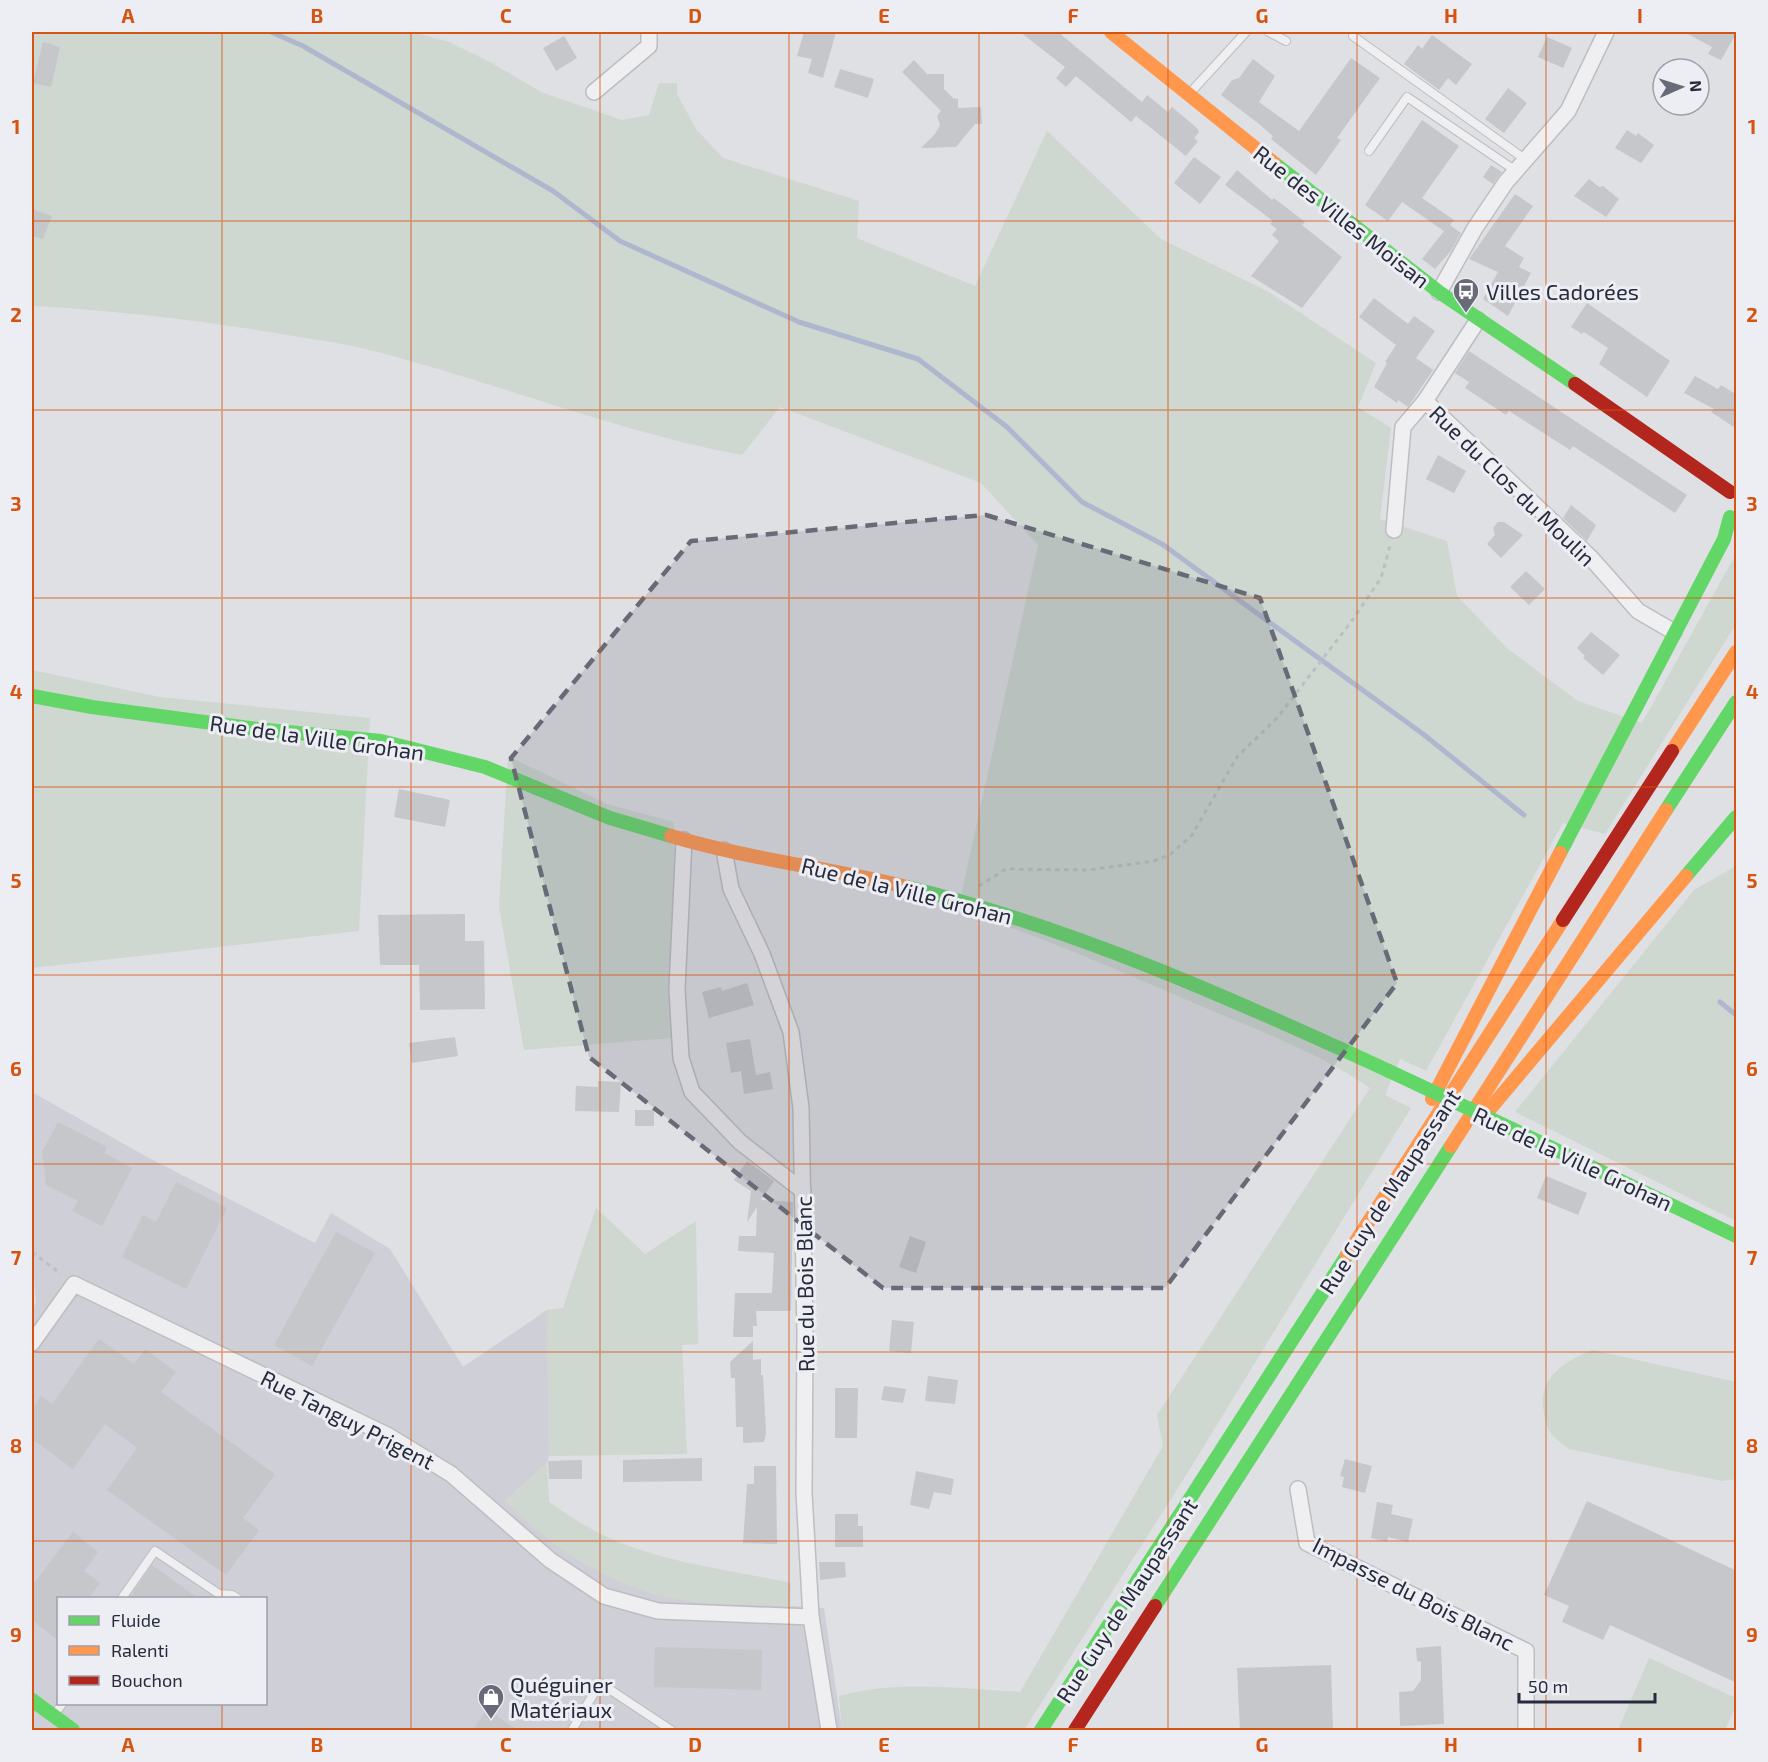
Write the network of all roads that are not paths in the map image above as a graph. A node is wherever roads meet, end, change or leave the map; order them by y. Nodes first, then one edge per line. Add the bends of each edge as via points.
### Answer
1 (649, 32) edge
2 (1111, 32) edge
3 (1246, 32) edge
4 (1269, 32) edge
5 (1606, 32) edge
6 (1353, 36) dead end
7 (1286, 41) dead end
8 (594, 92) dead end
9 (1188, 94) junction
10 (1369, 151) dead end
11 (1521, 166) junction
12 (1439, 292) junction
13 (1478, 320) junction
14 (1425, 401) junction
15 (1733, 490) edge
16 (1733, 519) edge
17 (1394, 530) road end
18 (1674, 632) junction
19 (1737, 652) edge
20 (32, 696) edge
21 (1737, 702) edge
22 (1737, 818) edge
23 (684, 840) junction
24 (724, 850) junction
25 (1430, 1178) junction
26 (803, 1191) junction
27 (1365, 1229) junction
28 (1737, 1236) edge
29 (32, 1343) edge
30 (1298, 1489) dead end
31 (123, 1597) edge
32 (234, 1597) edge
33 (811, 1617) junction
34 (32, 1700) edge
35 (61, 1705) edge
36 (53, 1716) junction
37 (73, 1731) edge
38 (572, 1731) edge
39 (671, 1731) edge
40 (829, 1731) edge
41 (1041, 1731) edge
42 (1075, 1731) edge
43 (1526, 1731) edge

1 - 8 street via 649,46
2 - 9 main road, Rue des Villes Moisan
3 - 9 lane
4 - 7 lane
5 - 11 street via 1568,111
6 - 11 lane
9 - 12 main road, Rue des Villes Moisan
10 - 11 lane via 1407,97
11 - 12 street via 1475,228
12 - 13 main road, Rue des Villes Moisan
13 - 14 street, Rue du Clos du Moulin
13 - 15 main road, Rue des Villes Moisan
14 - 17 street via 1403,428
14 - 18 street, Rue du Clos du Moulin via 1591,558 1638,611
15 - 16 main road, Rue des Villes Moisan via 1726,504
16 - 18 main road, Rue des Villes Moisan
18 - 27 main road, Rue des Villes Moisan
19 - 27 main road, Rue Guy de Maupassant
20 - 23 main road, Rue de la Ville Grohan via 246,728 381,741 485,767 610,818
21 - 25 main road, Rue Guy de Maupassant
22 - 25 main road
23 - 24 main road, Rue de la Ville Grohan
23 - 26 street via 677,989 681,1058 692,1092 740,1142
24 - 26 street, Rue du Bois Blanc via 731,889 762,954 791,1032 801,1108
24 - 28 main road, Rue de la Ville Grohan, bridge via 855,874 961,900 1055,929 1281,1021
25 - 42 main road, Rue Guy de Maupassant
26 - 33 street, Rue du Bois Blanc via 804,1493
27 - 41 main road, Rue Guy de Maupassant
29 - 33 street, Rue Tanguy Prigent via 74,1284 387,1435 451,1474 550,1560 604,1596 658,1611
30 - 43 street, Impasse du Bois Blanc via 1307,1543 1526,1651
31 - 32 lane via 155,1551 219,1594
33 - 40 street, Rue du Bois Blanc
34 - 36 main road
35 - 36 lane
36 - 37 main road
38 - 39 lane via 600,1683

